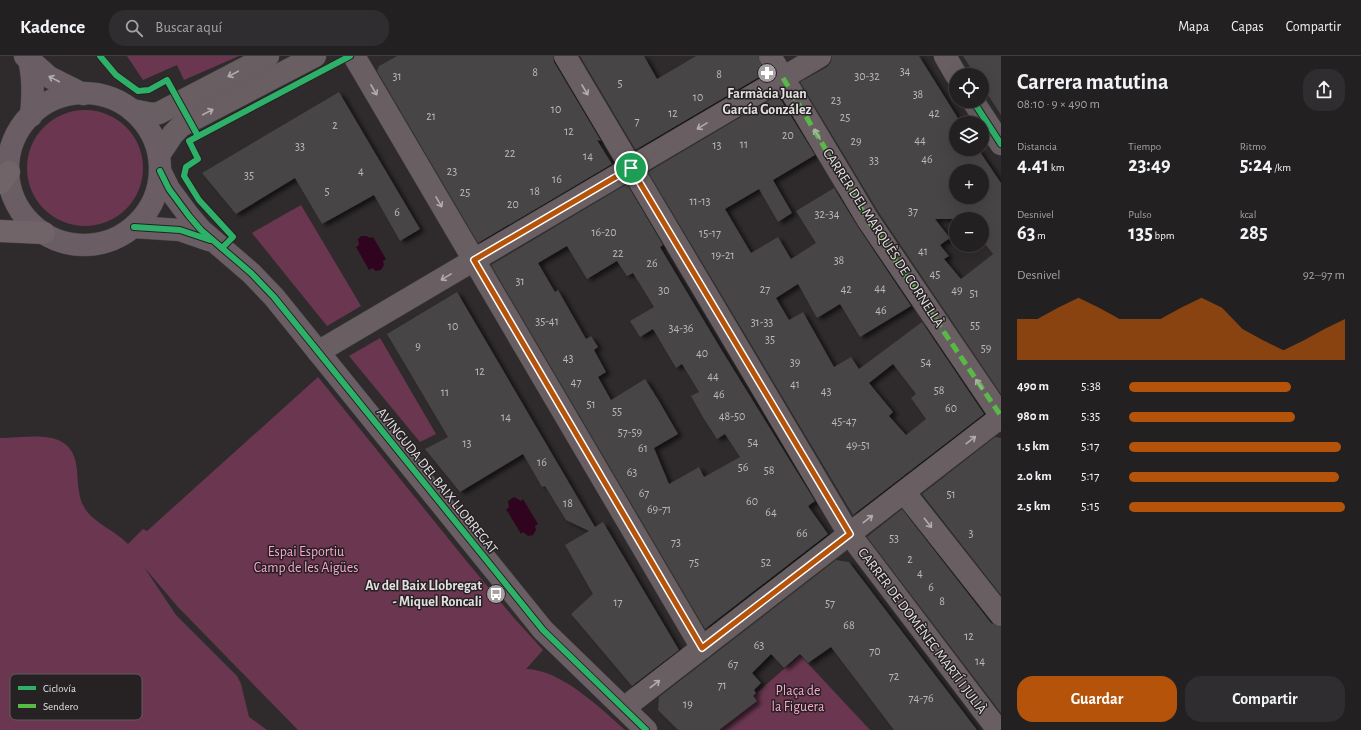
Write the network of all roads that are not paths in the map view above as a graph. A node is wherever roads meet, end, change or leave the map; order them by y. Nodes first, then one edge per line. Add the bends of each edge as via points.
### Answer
1 (268, 56) edge
2 (314, 56) edge
3 (354, 56) edge
4 (565, 56) edge
5 (770, 56) edge
6 (820, 56) edge
7 (945, 56) edge
8 (27, 58) edge
9 (952, 68) edge
10 (783, 78) junction
11 (83, 94) junction
12 (978, 108) edge
13 (132, 110) junction
14 (31, 116) junction
15 (1001, 144) edge
16 (160, 163) junction
17 (631, 168) junction
18 (4, 178) edge
19 (134, 227) junction
20 (0, 231) edge
21 (44, 233) junction
22 (216, 243) junction
23 (474, 260) junction
24 (318, 352) junction
25 (1001, 418) edge
26 (904, 492) junction
27 (850, 534) junction
28 (1001, 615) edge
29 (702, 648) junction
30 (624, 708) junction
31 (646, 730) edge
32 (998, 730) edge

1 -> 13 street via 159,113
16 -> 2 street via 173,134 181,126
3 -> 23 street
4 -> 17 street, CARRER DE DOMÈNEC MARTÍ I JULIÀ
5 - 10 street, CARRER DEL MARQUÈS DE CORNELLÀ
6 - 10 street
7 - 9 street
11 -> 8 main road via 49,77
8 - 14 main road via 32,71 33,85
10 -> 17 street
25 -> 10 street, CARRER DEL MARQUÈS DE CORNELLÀ via 868,220
11 - 13 main road via 109,98
11 - 14 main road via 54,100
12 - 15 street
13 - 16 main road, AVINGUDA DEL BAIX LLOBREGAT via 150,131
14 - 18 main road via 14,142
16 - 19 main road via 155,197
16 - 22 main road, AVINGUDA DEL BAIX LLOBREGAT via 169,189 189,216
17 - 23 street
17 - 27 street, CARRER DE DOMÈNEC MARTÍ I JULIÀ
18 - 21 main road via 17,204 31,223
19 - 21 main road via 113,239 90,245 61,241
19 - 22 main road, AVINGUDA DEL BAIX LLOBREGAT via 180,230
20 - 21 highway
22 - 24 main road, AVINGUDA DEL BAIX LLOBREGAT via 263,284
23 -> 24 street
23 - 29 street
24 - 30 main road, AVINGUDA DEL BAIX LLOBREGAT via 543,630
26 -> 25 street
27 -> 26 street
26 -> 28 street
27 - 29 street
27 - 32 street, CARRER DE DOMÈNEC MARTÍ I JULIÀ
30 -> 29 street
30 - 31 main road, AVINGUDA DEL BAIX LLOBREGAT

